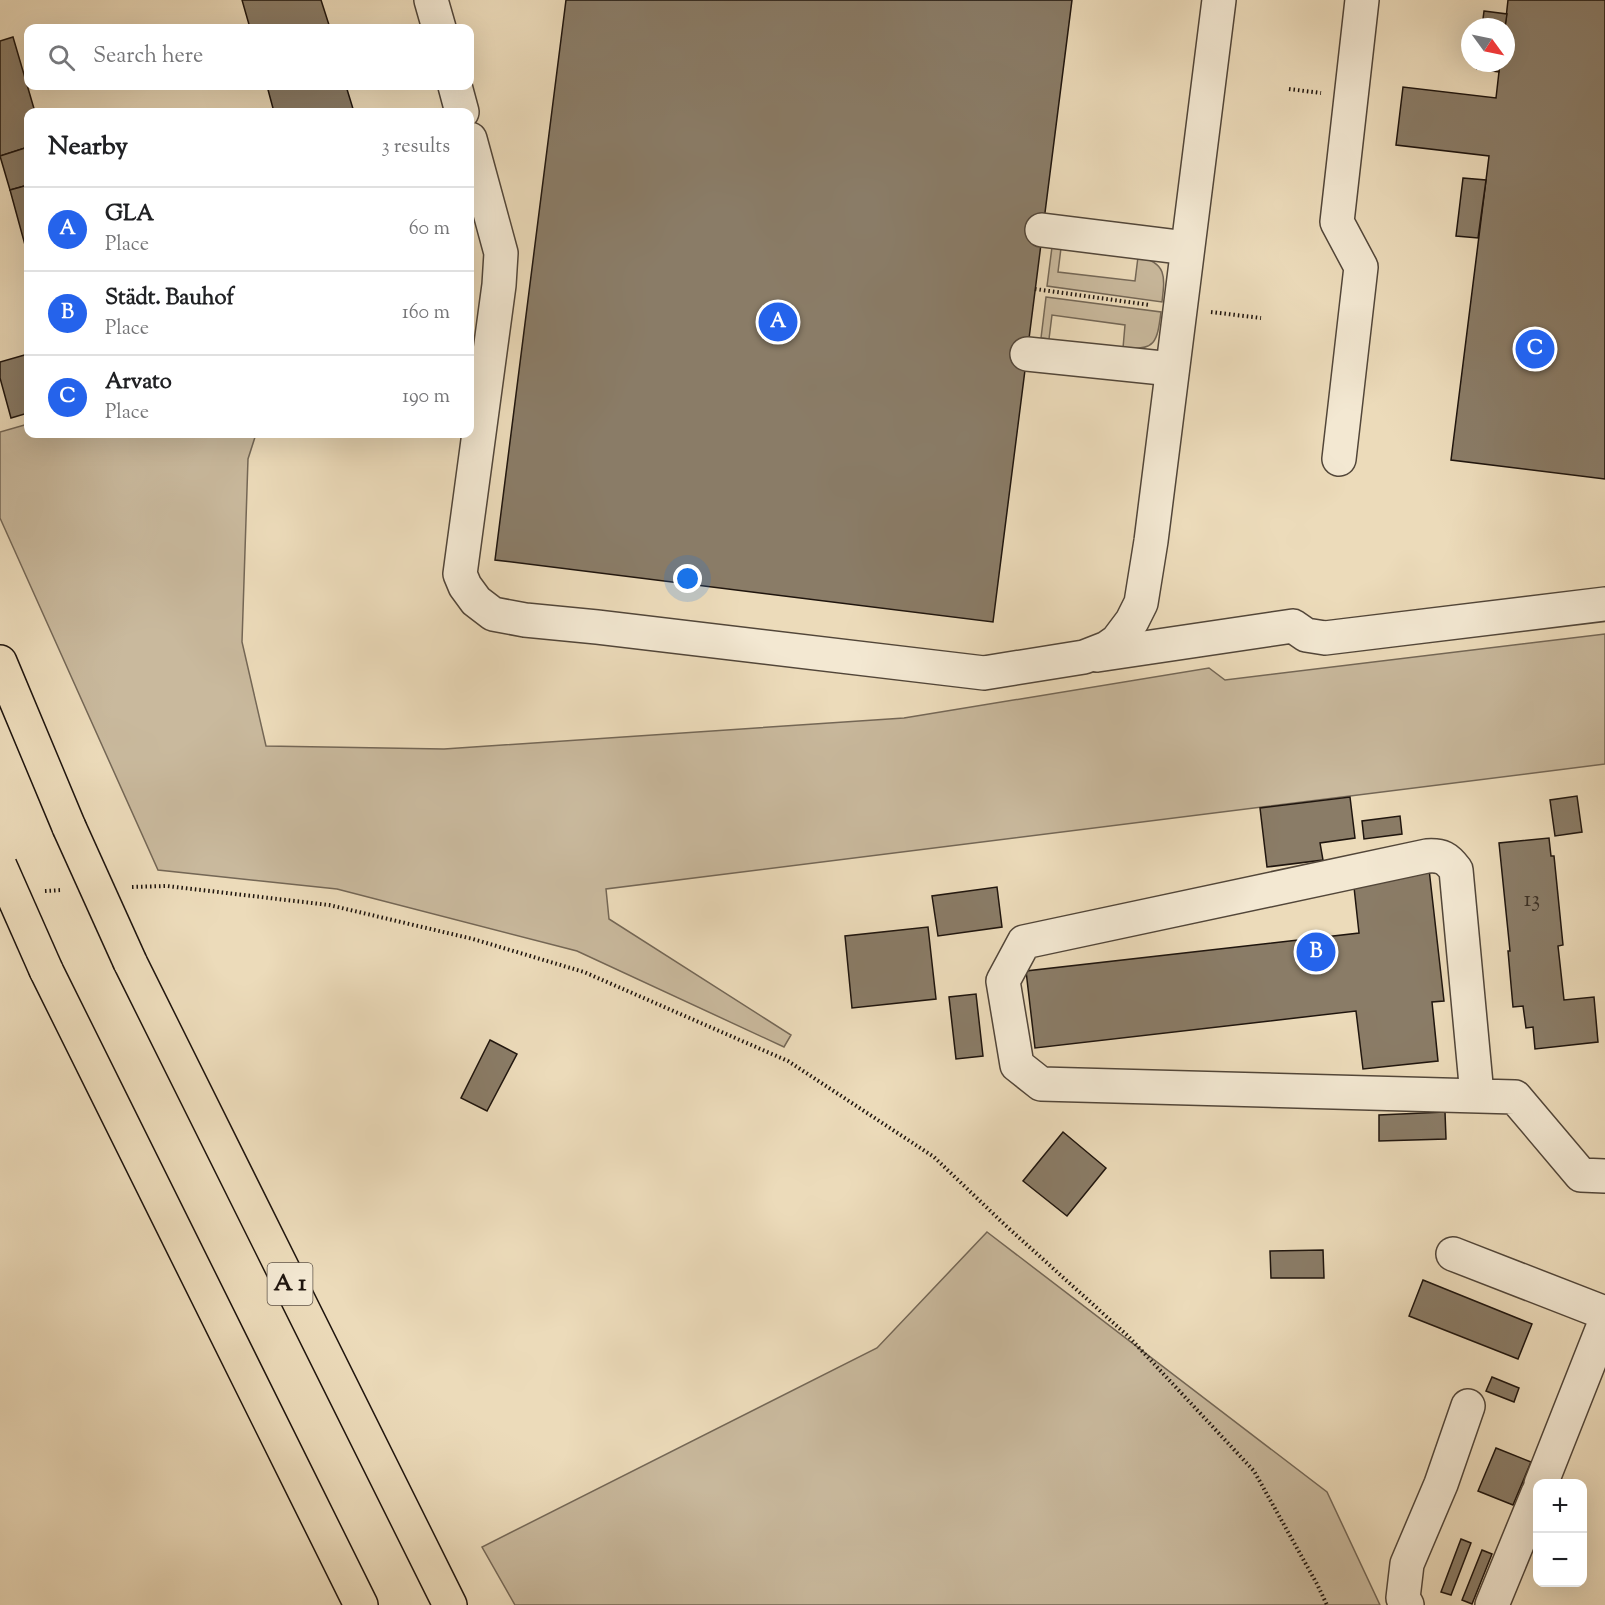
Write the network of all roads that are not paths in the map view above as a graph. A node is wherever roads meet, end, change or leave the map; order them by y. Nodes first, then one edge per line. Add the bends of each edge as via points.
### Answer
1 (431, 0) edge
2 (1219, 0) edge
3 (1362, 0) edge
4 (438, 24) edge
5 (456, 90) edge
6 (461, 108) edge
7 (474, 154) edge
8 (1042, 230) dead end
9 (1187, 248) junction
10 (1027, 354) dead end
11 (1172, 369) junction
12 (1340, 459) dead end
13 (1605, 604) edge
14 (1084, 657) junction
15 (0, 662) edge
16 (0, 866) edge
17 (1477, 1095) junction
18 (1593, 1175) edge
19 (1453, 1254) dead end
20 (1605, 1313) edge
21 (1605, 1322) edge
22 (1596, 1373) edge
23 (1468, 1406) dead end
24 (1543, 1479) edge
25 (1533, 1505) edge
26 (361, 1605) edge
27 (450, 1605) edge
28 (1407, 1605) edge
29 (1492, 1605) edge

1 - 4 lane
2 - 9 lane
3 - 12 lane via 1337,222 1361,267
5 - 6 lane
7 - 14 lane via 501,253 500,285 460,574 476,601 493,614 525,620 984,673
8 - 9 lane
9 - 11 lane
10 - 11 lane
11 - 14 lane via 1141,603 1117,641
13 - 14 lane via 1325,638 1306,635 1293,626
15 - 27 highway, A 1, bridge via 130,962
16 - 26 highway, bridge via 46,970
17 - 17 lane via 1041,1084 1017,1065 1004,981 1024,942 1437,855 1456,870
17 - 18 lane via 1515,1097
19 - 20 lane
21 - 22 lane
22 - 24 lane
23 - 28 lane via 1407,1564 1403,1598
25 - 29 lane

